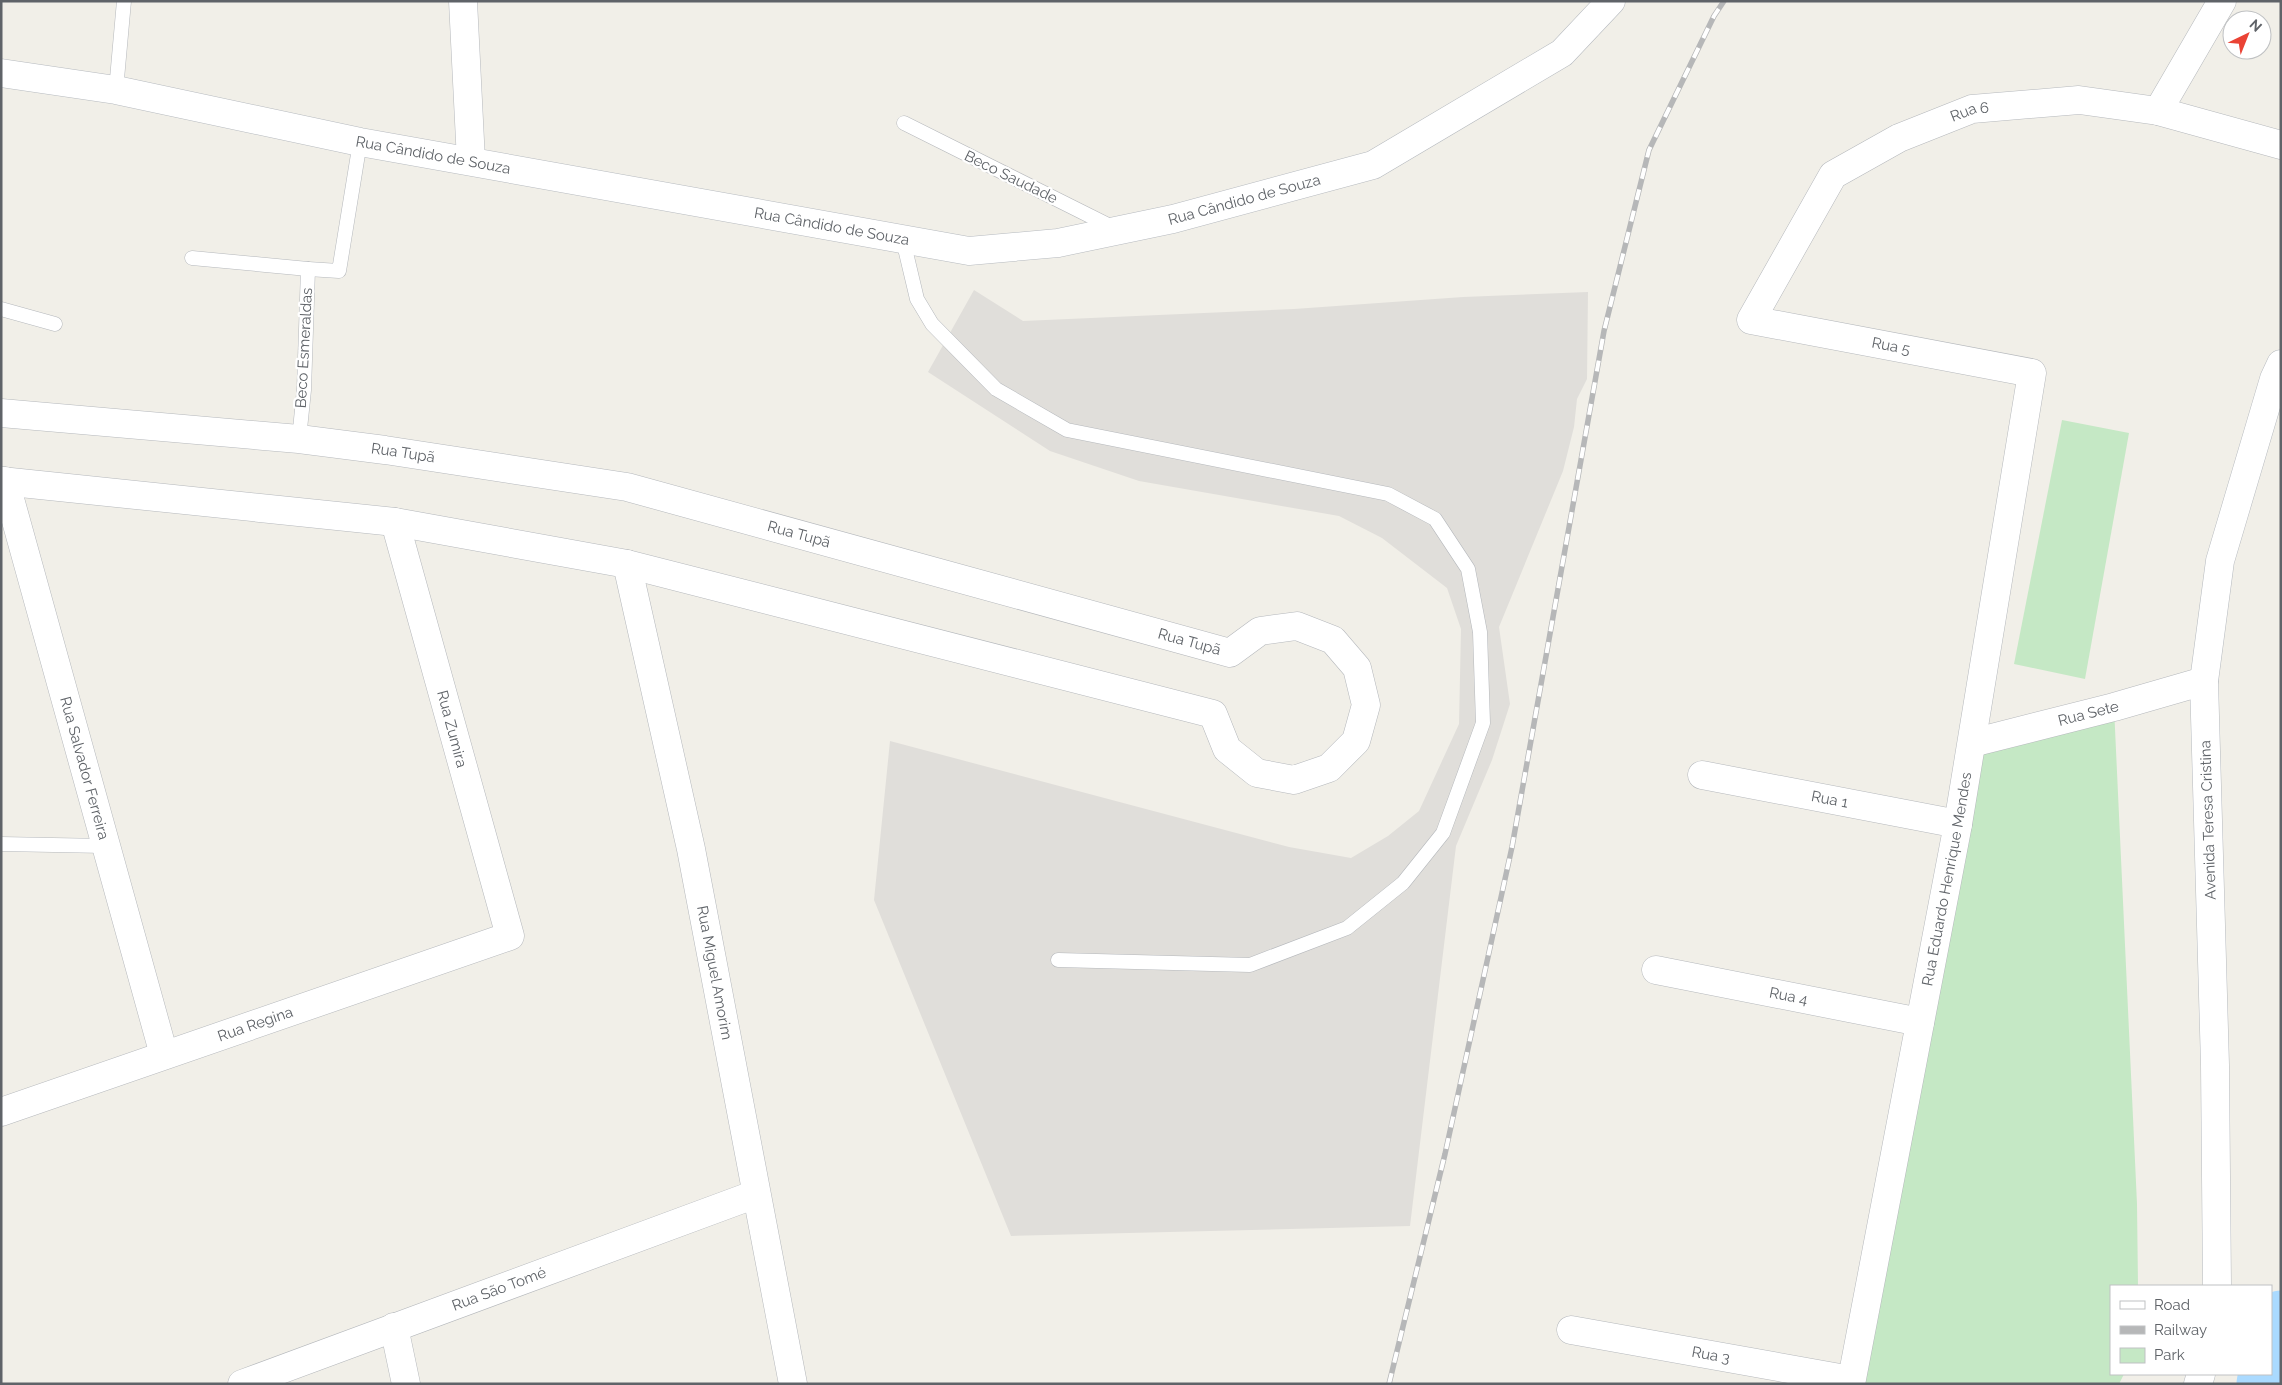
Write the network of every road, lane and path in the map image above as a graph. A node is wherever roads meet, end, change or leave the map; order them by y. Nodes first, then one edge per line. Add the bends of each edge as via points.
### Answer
1 (124, 1) edge
2 (464, 1) edge
3 (1611, 1) edge
4 (2222, 1) edge
5 (1, 73) edge
6 (116, 90) junction
7 (2158, 111) junction
8 (904, 124) dead end
9 (360, 142) junction
10 (2281, 145) edge
11 (471, 161) junction
12 (1119, 230) junction
13 (904, 240) junction
14 (192, 258) dead end
15 (308, 269) junction
16 (1, 309) edge
17 (1751, 320) joint
18 (54, 324) dead end
19 (2032, 373) joint
20 (2278, 374) edge
21 (1, 413) edge
22 (299, 439) junction
23 (3, 481) edge
24 (395, 522) junction
25 (627, 564) junction
26 (2204, 681) junction
27 (1972, 743) junction
28 (1702, 775) dead end
29 (1958, 824) junction
30 (1, 844) edge
31 (105, 846) junction
32 (510, 936) joint
33 (1058, 960) dead end
34 (1656, 970) dead end
35 (1920, 1022) junction
36 (164, 1055) junction
37 (1, 1112) edge
38 (756, 1194) junction
39 (2217, 1285) edge
40 (394, 1327) junction
41 (1571, 1330) dead end
42 (1851, 1382) edge
43 (242, 1384) edge
44 (406, 1384) edge
45 (793, 1384) edge

1 - 6 lane
2 - 11 street
3 - 12 street, Rua Cândido de Souza via 1562,53 1373,165 1174,219
4 - 7 street
5 - 6 street, Rua Cândido de Souza
6 - 9 street, Rua Cândido de Souza
7 - 10 street, Rua 6
7 - 17 street, Rua 6 via 2079,100 1972,109 1899,138 1833,175
8 - 12 lane, Beco Saudade
9 - 11 street, Rua Cândido de Souza
9 - 15 lane, Beco Esmeraldas via 339,271
11 - 13 street, Rua Cândido de Souza
12 - 13 street, Rua Cândido de Souza via 1058,242 969,252
13 - 33 lane via 917,299 932,324 996,389 1067,430 1388,494 1434,519 1468,569 1480,632 1483,723 1443,833 1403,883 1347,928 1250,964
14 - 15 lane
15 - 22 lane, Beco Esmeraldas
16 - 18 lane
17 - 19 street, Rua 5
19 - 27 street, Rua Eduardo Henrique Mendes
20 - 26 street, Avenida Teresa Cristina via 2220,561
21 - 22 street, Rua Tupã
22 - 25 street, Rua Tupã via 627,487 1230,653 1260,631 1297,626 1333,640 1357,668 1366,705 1356,741 1329,768 1294,780 1257,773 1227,749 1212,714
23 - 24 street, Rua Tupã
23 - 31 street, Rua Salvador Ferreira
24 - 25 street, Rua Tupã
24 - 32 street, Rua Zumira
25 - 38 street, Rua Miguel Amorim via 691,849
26 - 27 street, Rua Sete
26 - 39 street, Avenida Teresa Cristina via 2215,1065
27 - 29 street, Rua Eduardo Henrique Mendes
28 - 29 street, Rua 1
29 - 35 street, Rua Eduardo Henrique Mendes
30 - 31 lane
31 - 36 street, Rua Salvador Ferreira
32 - 36 street, Rua Regina
34 - 35 street, Rua 4
35 - 42 street, Rua Eduardo Henrique Mendes
36 - 37 street, Rua Regina
38 - 40 street, Rua São Tomé
38 - 45 street, Rua Miguel Amorim
40 - 43 street, Rua São Tomé
40 - 44 street
41 - 42 street, Rua 3

